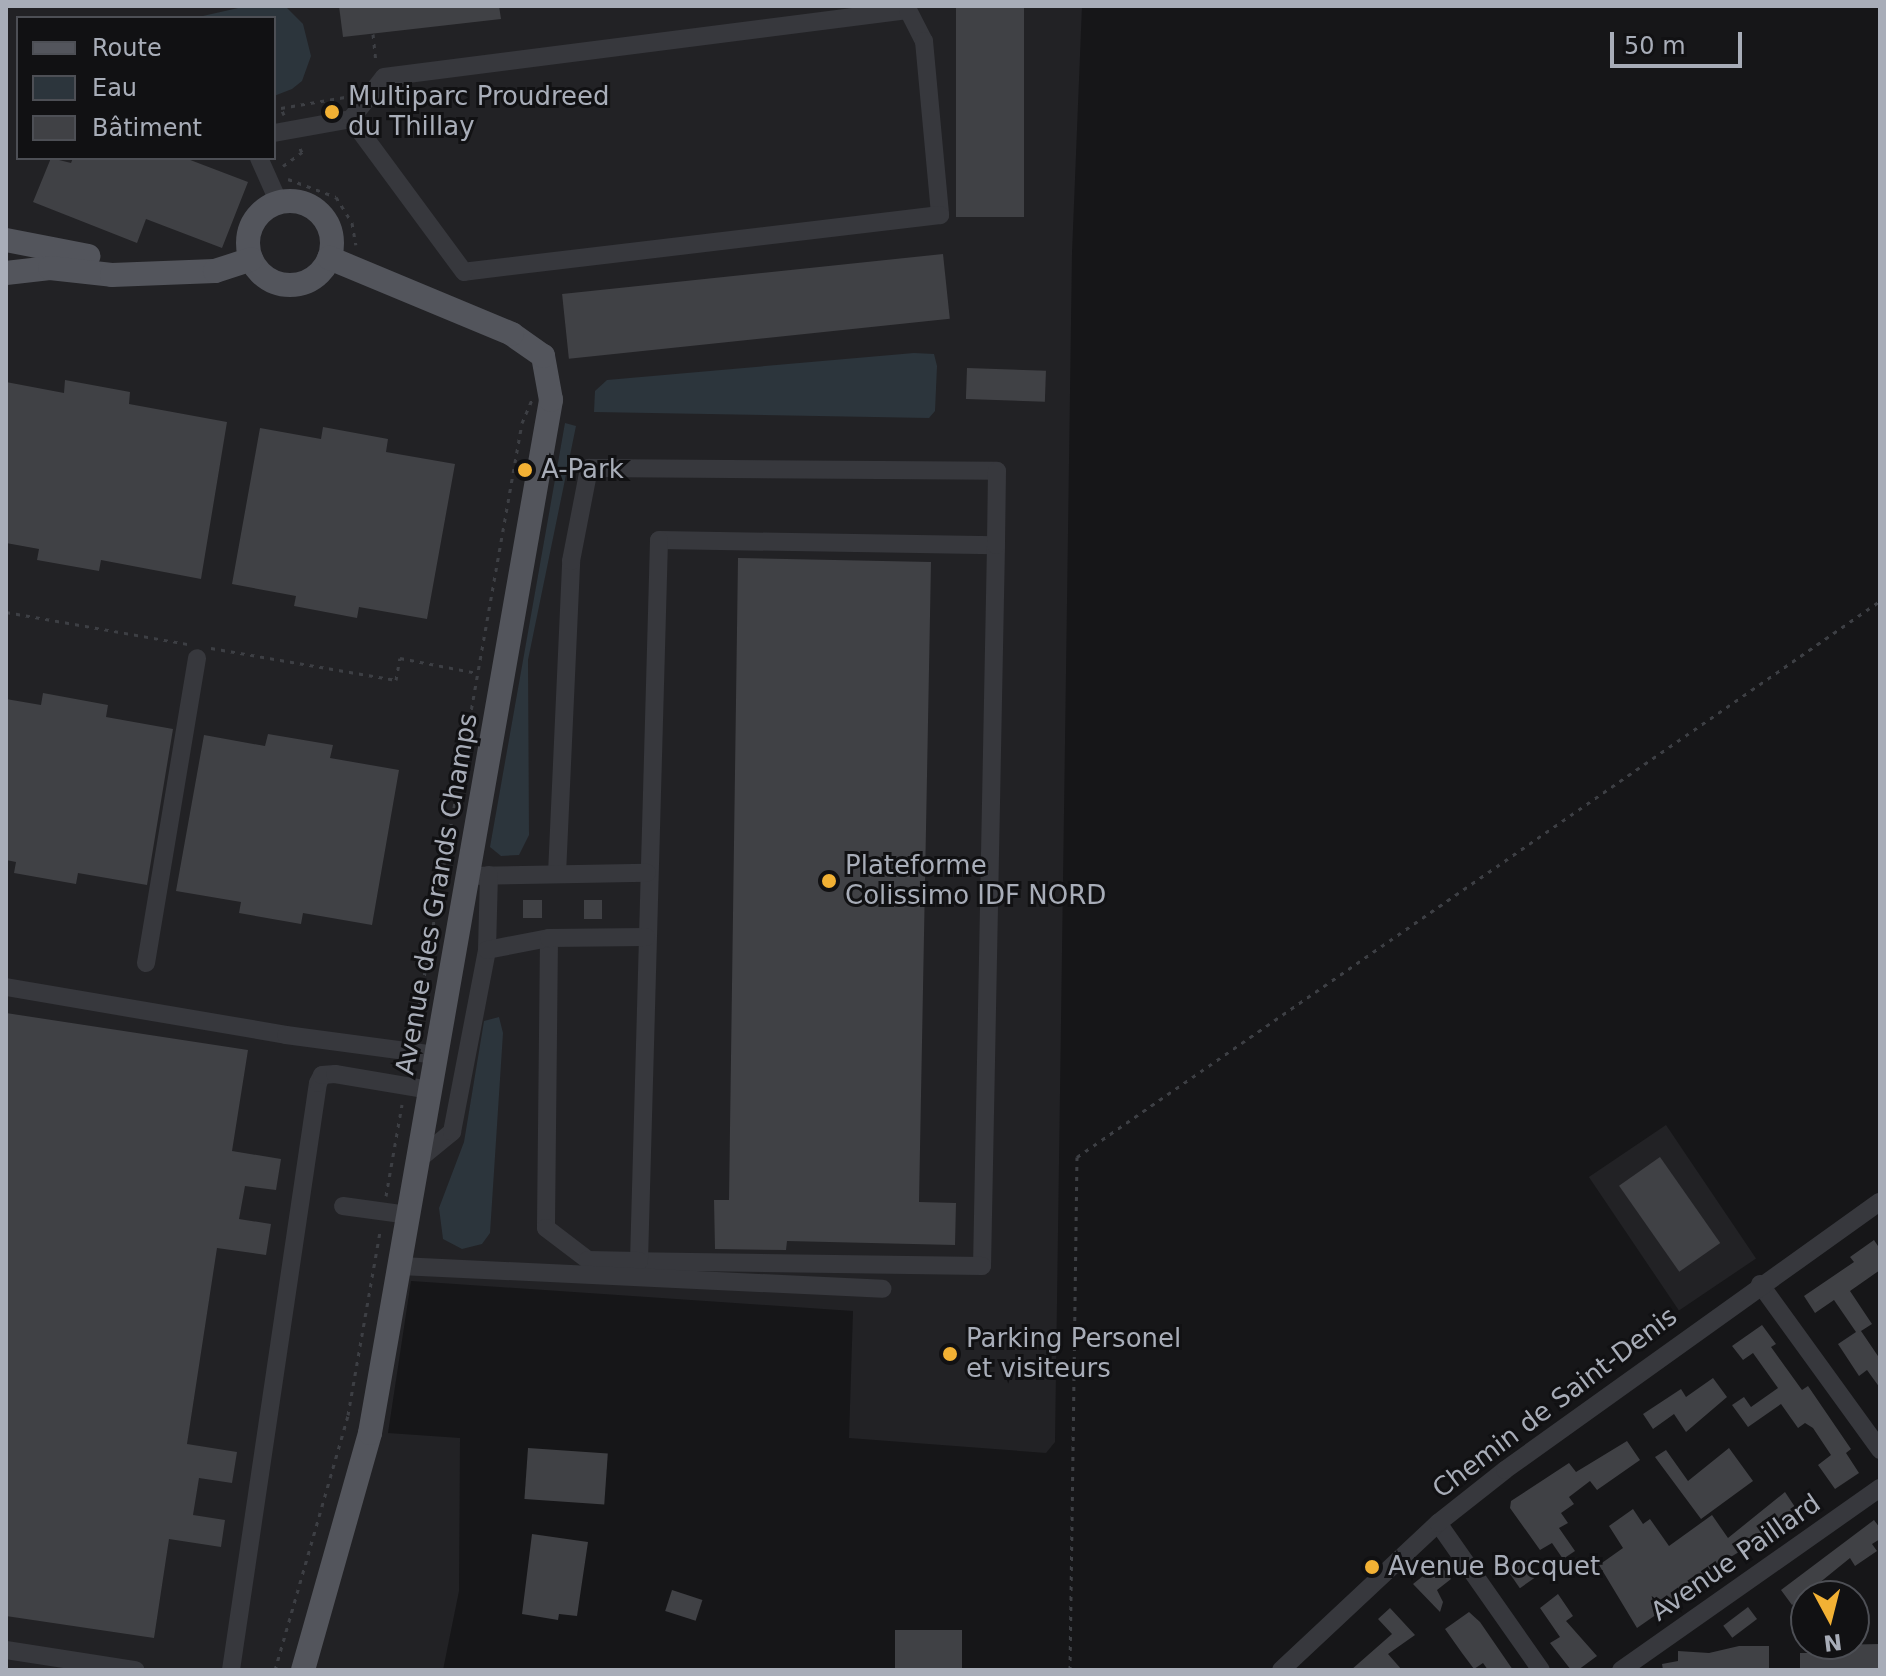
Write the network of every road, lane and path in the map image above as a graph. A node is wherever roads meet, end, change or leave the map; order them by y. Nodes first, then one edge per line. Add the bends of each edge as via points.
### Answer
1 (373, 34) dead end
2 (368, 73) dead end
3 (350, 97) dead end
4 (351, 119) junction
5 (282, 130) edge
6 (269, 160) edge
7 (273, 160) edge
8 (283, 166) junction
9 (279, 203) junction
10 (6, 240) edge
11 (356, 250) dead end
12 (329, 258) junction
13 (251, 259) junction
14 (151, 271) junction
15 (6, 273) edge
16 (551, 400) junction
17 (996, 545) junction
18 (1880, 601) edge
19 (6, 612) edge
20 (197, 658) dead end
21 (477, 673) junction
22 (647, 873) junction
23 (557, 874) junction
24 (478, 876) junction
25 (646, 937) junction
26 (549, 938) junction
27 (487, 950) junction
28 (146, 963) dead end
29 (6, 987) edge
30 (411, 1051) junction
31 (436, 1055) junction
32 (405, 1086) junction
33 (431, 1090) junction
34 (419, 1159) junction
35 (1880, 1202) edge
36 (343, 1206) dead end
37 (383, 1211) junction
38 (409, 1215) junction
39 (639, 1261) junction
40 (400, 1266) junction
41 (1760, 1284) junction
42 (882, 1289) dead end
43 (1880, 1450) edge
44 (1880, 1488) edge
45 (1438, 1523) junction
46 (6, 1650) edge
47 (135, 1670) edge
48 (231, 1670) edge
49 (275, 1670) edge
50 (303, 1670) edge
51 (1070, 1670) edge
52 (1281, 1670) edge
53 (1541, 1670) edge
54 (1621, 1670) edge

1 - 2 path via 377,61
3 - 5 path via 281,108
4 - 4 street via 384,77 908,10 924,41 940,215 464,272
4 - 5 street
5 - 8 path via 302,152
6 - 9 street
7 - 8 path
8 - 11 path via 289,180 336,197 352,223
9 - 12 main road via 308,206 324,219 331,238
9 - 13 main road via 254,220 248,240
10 - 14 main road via 133,262
12 - 13 main road via 310,280 290,285 263,275
12 - 16 main road, Avenue des Grands Champs via 512,334 543,356
13 - 14 main road via 215,271
14 - 15 main road via 112,275 50,268
16 - 21 path via 527,400
16 - 24 main road, Avenue des Grands Champs
17 - 22 street via 659,540
17 - 23 street via 997,471 589,468 571,561
17 - 39 street via 982,1266
18 - 51 path via 1077,1157
19 - 21 path via 396,680 400,658
20 - 28 street
21 - 30 path
22 - 23 street
22 - 25 street
23 - 24 street
24 - 27 street
24 - 31 main road, Avenue des Grands Champs
25 - 26 street
25 - 39 street
26 - 27 street
26 - 39 street via 546,1228 588,1260
27 - 34 street via 452,1132
29 - 30 street
30 - 31 street
31 - 33 main road, Avenue des Grands Champs
32 - 33 street
32 - 37 path
32 - 48 street via 335,1074 322,1075 318,1083
33 - 34 main road, Avenue des Grands Champs
34 - 38 main road, Avenue des Grands Champs
35 - 41 street, Chemin de Saint-Denis
36 - 37 street
37 - 38 street
37 - 49 path via 348,1415
38 - 40 main road, Avenue des Grands Champs
40 - 42 street
40 - 50 main road, Avenue des Grands Champs via 370,1433
41 - 43 street
41 - 45 street, Chemin de Saint-Denis
44 - 54 street, Avenue Paillard
45 - 52 street, Chemin de Saint-Denis
45 - 53 street
46 - 47 street

